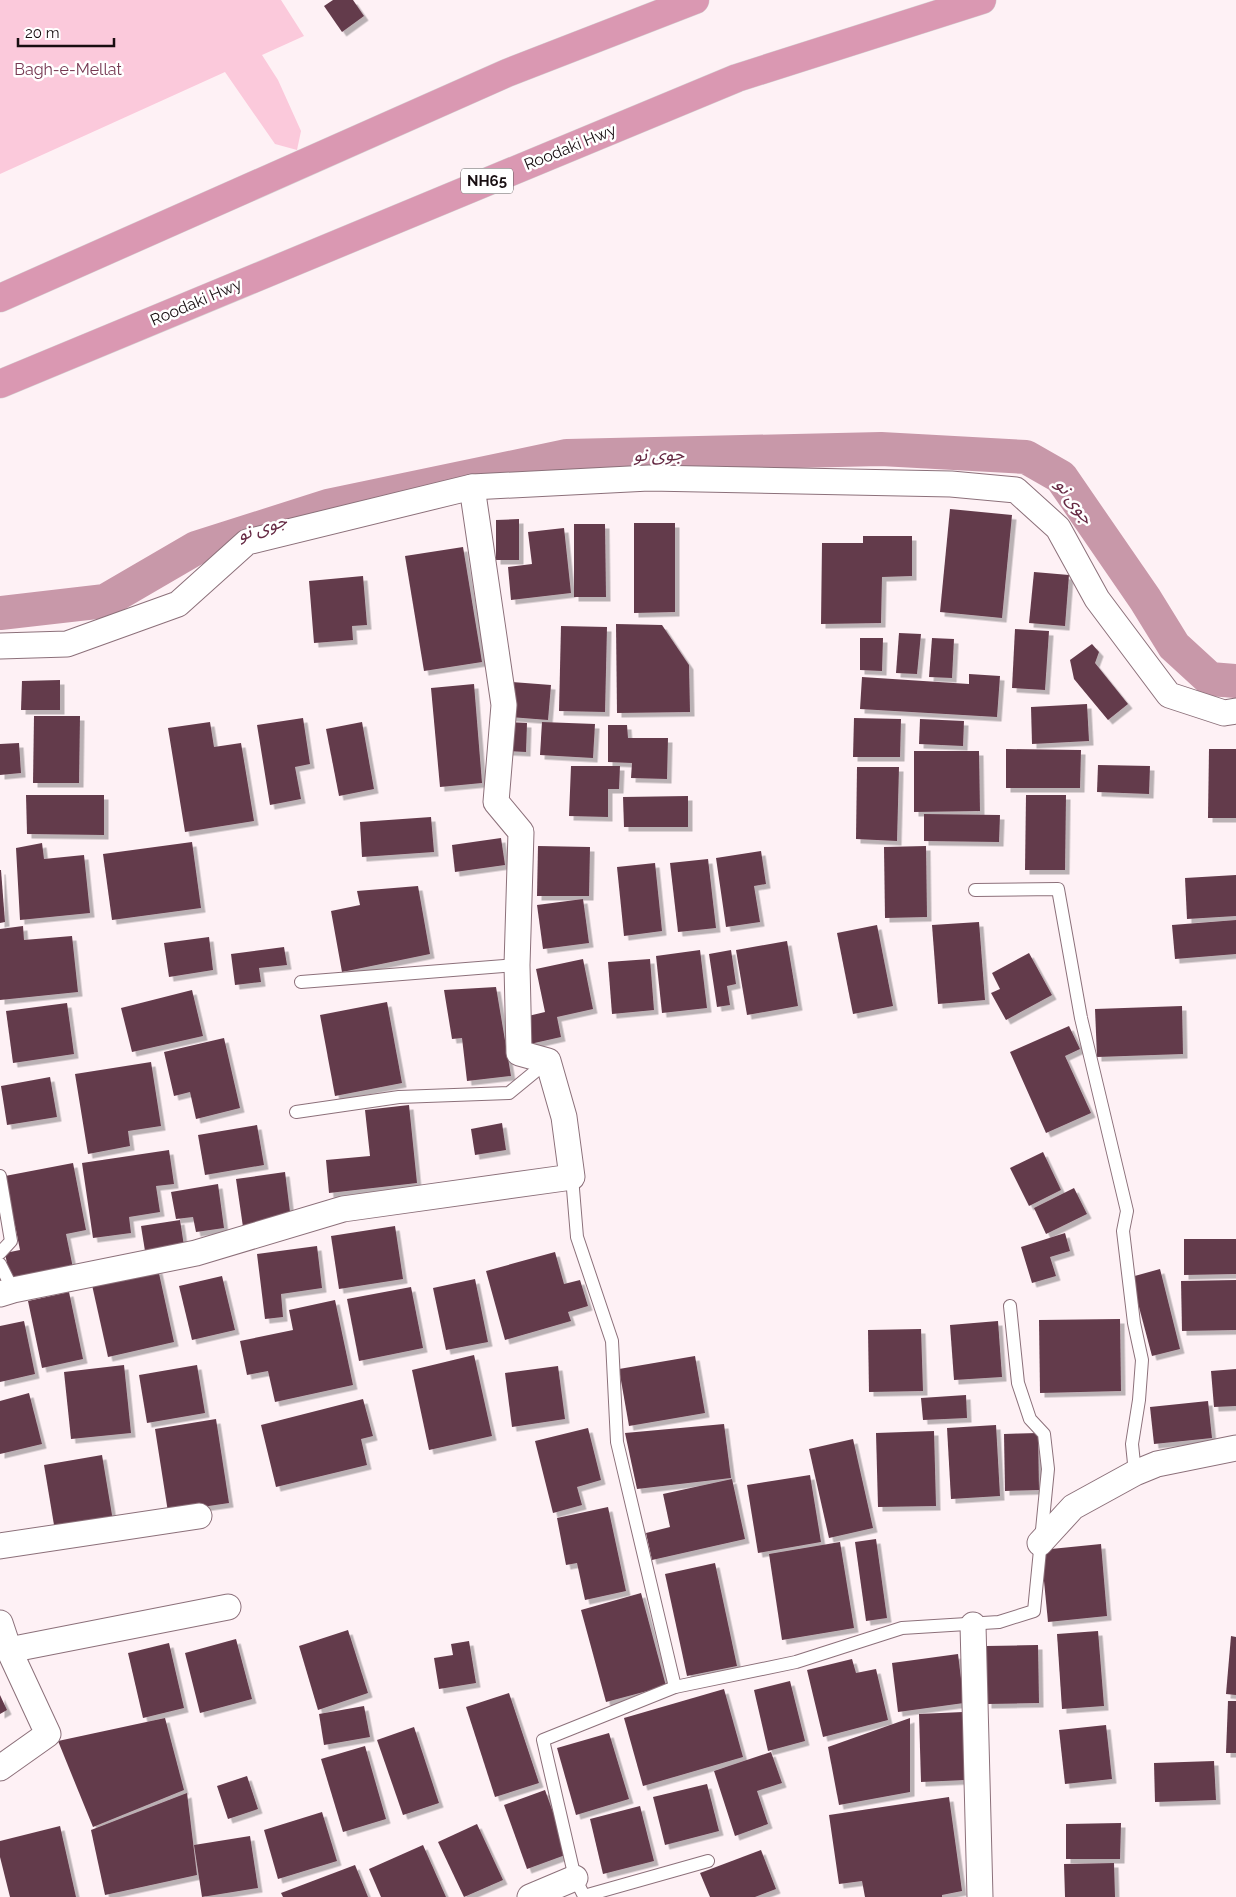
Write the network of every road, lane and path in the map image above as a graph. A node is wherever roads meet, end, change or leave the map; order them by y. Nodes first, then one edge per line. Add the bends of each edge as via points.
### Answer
1 (695, 0) edge
2 (982, 0) edge
3 (0, 298) edge
4 (0, 384) edge
5 (472, 487) junction
6 (0, 646) edge
7 (1236, 711) edge
8 (975, 890) dead end
9 (517, 965) junction
10 (301, 982) dead end
11 (548, 1061) junction
12 (296, 1112) dead end
13 (0, 1176) edge
14 (572, 1177) junction
15 (0, 1253) edge
16 (0, 1264) edge
17 (6, 1292) edge
18 (1010, 1306) dead end
19 (1236, 1448) edge
20 (1134, 1473) junction
21 (199, 1516) dead end
22 (1040, 1543) junction
23 (0, 1546) edge
24 (228, 1608) dead end
25 (0, 1623) edge
26 (973, 1625) junction
27 (10, 1650) junction
28 (675, 1687) junction
29 (0, 1768) edge
30 (708, 1861) dead end
31 (575, 1878) junction
32 (530, 1897) edge
33 (980, 1897) edge

1 - 3 highway via 499,76
2 - 4 highway, Roodaki Hwy / NH65 via 737,78
5 - 6 street via 247,542 178,604 67,644
5 - 7 street via 649,478 951,484 1016,490 1058,528 1097,599 1169,696 1224,713
5 - 9 street via 504,705 496,802 521,832
8 - 20 lane via 1058,889 1081,1018 1127,1211 1124,1230 1134,1323 1142,1360 1132,1444
9 - 10 lane
9 - 11 street via 519,1053
11 - 12 lane via 508,1093 399,1097
11 - 14 street via 564,1117
13 - 15 lane via 11,1242
14 - 17 street via 343,1209 196,1254
14 - 28 lane via 577,1237 612,1341 617,1442
16 - 17 lane
18 - 22 lane via 1018,1383 1030,1419 1044,1434 1048,1469
19 - 20 street via 1157,1464
20 - 22 street via 1073,1507
21 - 23 street
22 - 26 lane via 1034,1611 999,1622
24 - 27 street
25 - 27 street
26 - 28 lane via 902,1628 796,1662
26 - 33 street
27 - 29 street via 48,1734
28 - 31 lane via 543,1740
30 - 31 lane via 584,1896
31 - 32 street

